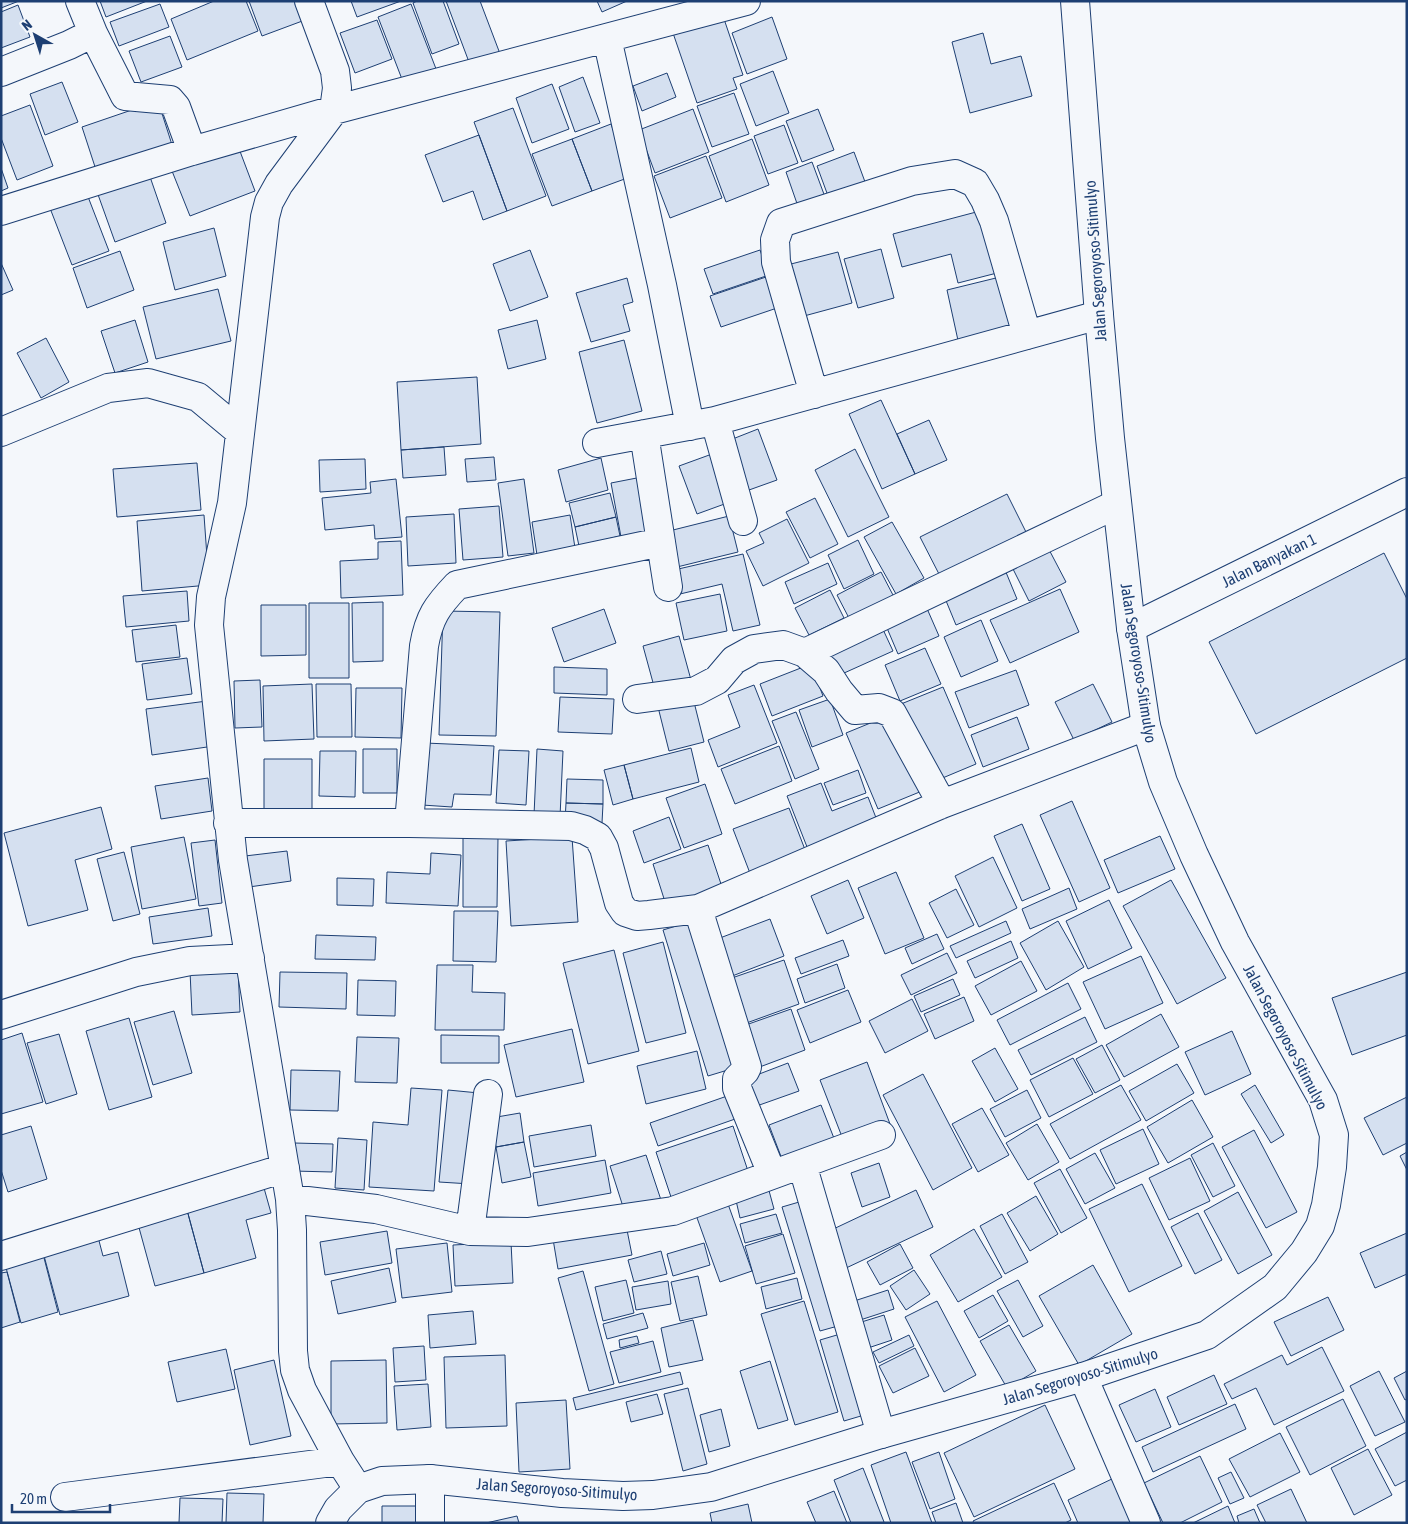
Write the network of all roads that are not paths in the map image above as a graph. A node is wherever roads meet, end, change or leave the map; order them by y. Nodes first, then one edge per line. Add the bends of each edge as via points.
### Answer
1 (80, 1) edge
2 (309, 1) edge
3 (746, 1) edge
4 (1075, 1) edge
5 (684, 9) edge
6 (93, 34) junction
7 (607, 38) junction
8 (1, 72) edge
9 (334, 110) junction
10 (192, 151) junction
11 (1, 211) edge
12 (1099, 315) junction
13 (1027, 335) junction
14 (814, 394) junction
15 (703, 424) junction
16 (1, 432) edge
17 (240, 432) junction
18 (644, 434) junction
19 (597, 443) dead end
20 (1407, 492) edge
21 (1117, 504) junction
22 (743, 521) dead end
23 (660, 542) junction
24 (668, 587) dead end
25 (1131, 628) junction
26 (805, 653) junction
27 (637, 699) dead end
28 (1146, 726) junction
29 (942, 804) junction
30 (228, 822) junction
31 (409, 823) junction
32 (698, 909) junction
33 (250, 958) junction
34 (1, 1015) edge
35 (488, 1094) dead end
36 (881, 1135) dead end
37 (802, 1164) junction
38 (284, 1168) junction
39 (772, 1174) junction
40 (290, 1199) junction
41 (470, 1231) junction
42 (1, 1256) edge
43 (1083, 1378) junction
44 (881, 1434) junction
45 (340, 1461) junction
46 (430, 1479) junction
47 (358, 1489) junction
48 (65, 1498) dead end
49 (330, 1523) edge
50 (430, 1523) edge
51 (1146, 1523) edge

1 - 6 street
2 - 9 street via 335,71
3 - 5 street
4 - 12 street, Jalan Segoroyoso-Sitimulyo
5 - 7 street
6 - 8 street
6 - 10 street via 125,96 170,100 176,107
7 - 9 street
7 - 15 street via 662,284
9 - 10 street
9 - 17 street via 269,202
10 - 11 street
12 - 13 street
12 - 21 street, Jalan Segoroyoso-Sitimulyo
13 - 14 street
13 - 14 street via 994,221 975,183 955,174 912,181 781,223 775,240 776,262
14 - 15 street
15 - 18 street
15 - 22 street
16 - 17 street via 108,388 148,383 198,397
17 - 30 street via 229,520 209,611
18 - 19 street
18 - 23 street
20 - 25 street, Jalan Banyakan 1
21 - 25 street, Jalan Segoroyoso-Sitimulyo
21 - 26 street
23 - 24 street
23 - 31 street via 457,585 439,604 426,629
25 - 28 street, Jalan Segoroyoso-Sitimulyo
26 - 27 street via 783,645 754,649 734,660 717,680 696,691
26 - 29 street via 826,671 855,710 879,708 892,714
28 - 29 street
28 - 43 street, Jalan Segoroyoso-Sitimulyo via 1163,782 1194,855 1236,942 1323,1100 1334,1135 1332,1167 1320,1226 1276,1287 1207,1336
29 - 32 street
30 - 31 street
30 - 33 street
31 - 32 street via 571,826 585,830 598,837 604,848 619,903 625,912 637,916
32 - 39 street via 747,1067 737,1079 737,1088
33 - 34 street via 190,961 136,972
33 - 38 street
35 - 41 street
36 - 37 street
37 - 39 street
37 - 44 street
38 - 40 street
38 - 42 street
39 - 41 street via 673,1211 528,1232
40 - 41 street via 376,1209
40 - 45 street via 295,1370 302,1390
43 - 44 street, Jalan Segoroyoso-Sitimulyo
43 - 51 street
44 - 46 street, Jalan Segoroyoso-Sitimulyo via 711,1487 653,1495 562,1493
45 - 47 street
45 - 48 street
46 - 47 street, Jalan Segoroyoso-Sitimulyo via 382,1481
46 - 50 street
47 - 49 street, Jalan Segoroyoso-Sitimulyo

